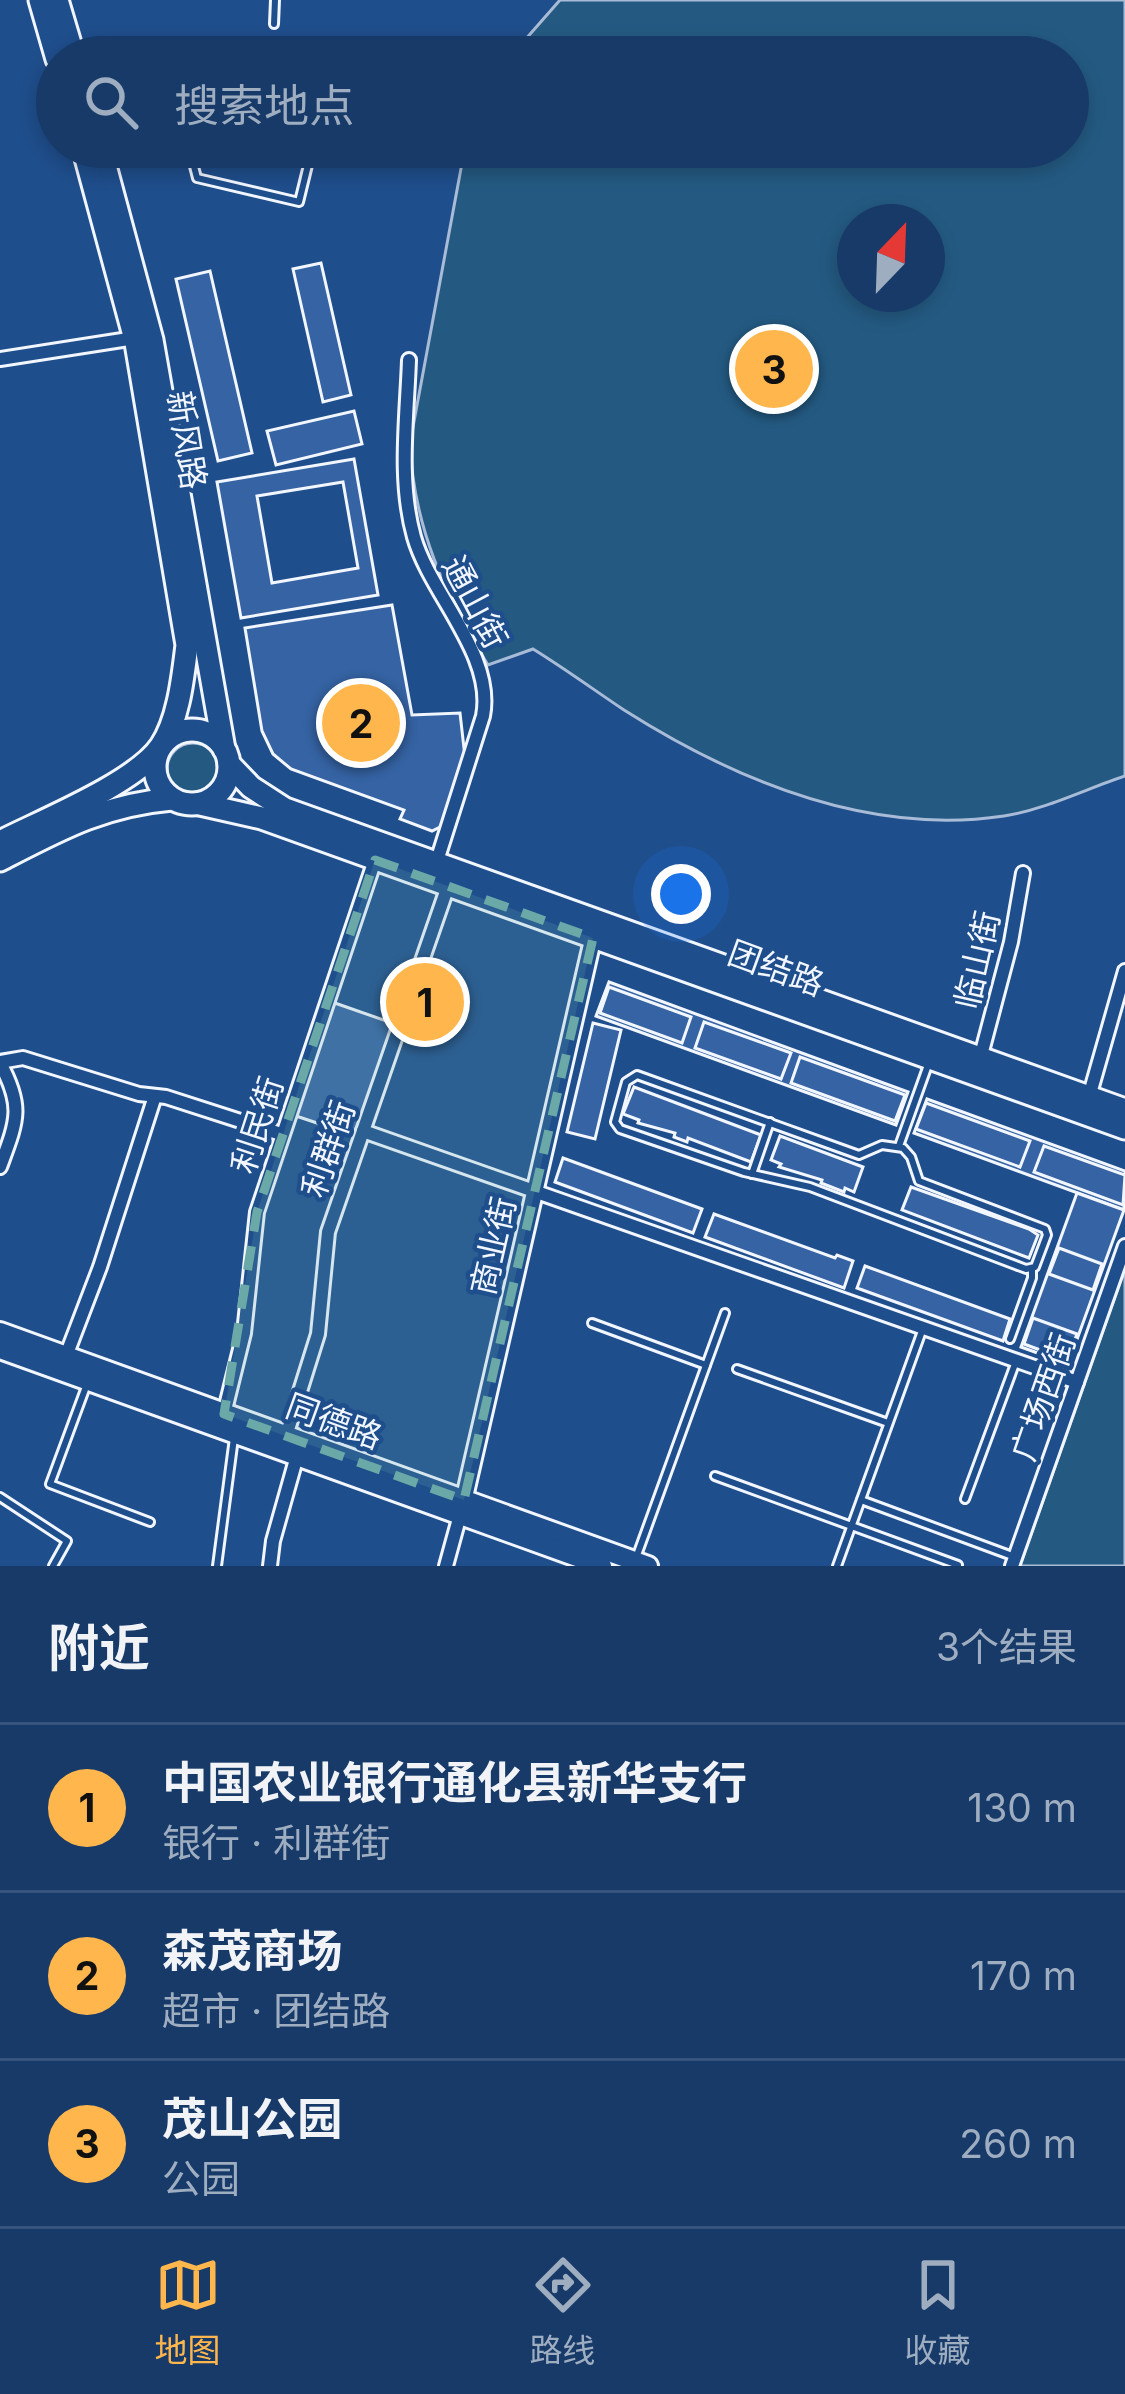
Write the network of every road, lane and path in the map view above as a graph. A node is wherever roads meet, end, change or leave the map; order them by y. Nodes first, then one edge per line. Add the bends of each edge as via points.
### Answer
1 (40, 0) edge
2 (57, 0) edge
3 (275, 0) edge
4 (274, 24) dead end
5 (50, 36) edge
6 (68, 36) edge
7 (90, 168) edge
8 (105, 168) edge
9 (194, 168) edge
10 (307, 168) edge
11 (143, 336) junction
12 (0, 359) edge
13 (409, 360) dead end
14 (160, 747) junction
15 (227, 756) junction
16 (172, 799) junction
17 (200, 804) junction
18 (0, 842) edge
19 (0, 860) edge
20 (375, 860) junction
21 (436, 864) junction
22 (1023, 873) dead end
23 (448, 886) junction
24 (593, 938) junction
25 (1125, 971) edge
26 (931, 1058) junction
27 (980, 1059) junction
28 (0, 1062) edge
29 (155, 1096) junction
30 (1089, 1097) junction
31 (1125, 1110) edge
32 (770, 1123) junction
33 (1125, 1128) edge
34 (363, 1131) junction
35 (280, 1134) junction
36 (899, 1146) junction
37 (0, 1167) edge
38 (752, 1174) junction
39 (536, 1192) junction
40 (1125, 1246) edge
41 (1032, 1269) junction
42 (724, 1312) dead end
43 (592, 1323) dead end
44 (923, 1328) junction
45 (0, 1332) edge
46 (1010, 1339) dead end
47 (0, 1349) edge
48 (66, 1356) junction
49 (1016, 1360) junction
50 (706, 1365) junction
51 (737, 1369) dead end
52 (88, 1381) junction
53 (1077, 1382) junction
54 (224, 1414) junction
55 (888, 1423) junction
56 (235, 1434) junction
57 (286, 1436) junction
58 (297, 1456) junction
59 (715, 1476) dead end
60 (0, 1497) edge
61 (965, 1499) dead end
62 (861, 1500) junction
63 (462, 1508) junction
64 (150, 1522) dead end
65 (851, 1526) junction
66 (1014, 1562) edge
67 (641, 1564) edge
68 (596, 1565) edge
69 (958, 1565) edge
70 (53, 1566) edge
71 (217, 1566) edge
72 (270, 1566) edge
73 (446, 1566) edge
74 (837, 1566) edge

1 - 5 highway
2 - 6 highway
3 - 4 lane
7 - 11 highway, 新风路
8 - 11 highway, 新风路
9 - 10 lane via 197,178 299,202
11 - 12 street
11 - 14 highway, 新风路 via 187,645
11 - 15 highway, 新风路
13 - 21 street, 通山街 via 405,479 413,536 486,695
14 - 15 highway via 189,730 206,733
14 - 16 highway via 155,775
14 - 18 highway via 105,788
15 - 17 highway via 224,788
15 - 21 highway, 团结路 via 251,787 285,809
16 - 17 highway
16 - 19 highway via 82,817
17 - 20 highway, 团结路
20 - 23 highway, 团结路
20 - 35 street, 利民街
21 - 27 highway, 团结路
22 - 27 street, 临山街
23 - 24 highway, 团结路
23 - 34 street, 利群街
24 - 26 highway, 团结路
24 - 39 street, 商业街
25 - 30 street
26 - 33 highway, 团结路
26 - 36 lane
27 - 30 highway, 团结路
28 - 29 street via 23,1058
28 - 37 street via 17,1108
29 - 35 street
29 - 48 street
30 - 31 highway, 团结路
32 - 36 lane via 859,1154
32 - 38 lane
32 - 38 lane via 637,1075 626,1082 620,1129
34 - 39 street
34 - 57 street, 利群街 via 328,1232 315,1346
35 - 54 street, 利民街 via 253,1232 244,1333
36 - 41 lane via 919,1181 1045,1229
38 - 41 lane via 810,1187
39 - 44 street
39 - 63 street, 商业街
40 - 53 street, 广场西街
41 - 46 lane
42 - 50 lane
43 - 50 lane
44 - 49 street
44 - 55 lane
45 - 48 main road, 同德路
47 - 52 main road, 同德路
48 - 54 main road, 同德路
49 - 53 street
49 - 61 lane
50 - 67 lane
51 - 55 lane
52 - 56 main road, 同德路
52 - 64 lane via 50,1484
53 - 66 street, 广场西街
54 - 57 main road, 同德路
55 - 62 lane
56 - 58 main road, 同德路
56 - 71 lane
57 - 63 main road, 同德路
58 - 63 main road, 同德路
58 - 72 street
59 - 65 lane
60 - 70 lane via 67,1541
62 - 65 lane
62 - 66 lane
63 - 67 main road, 同德路
63 - 68 main road, 同德路
63 - 73 street, 商业街
65 - 69 lane
65 - 74 lane

